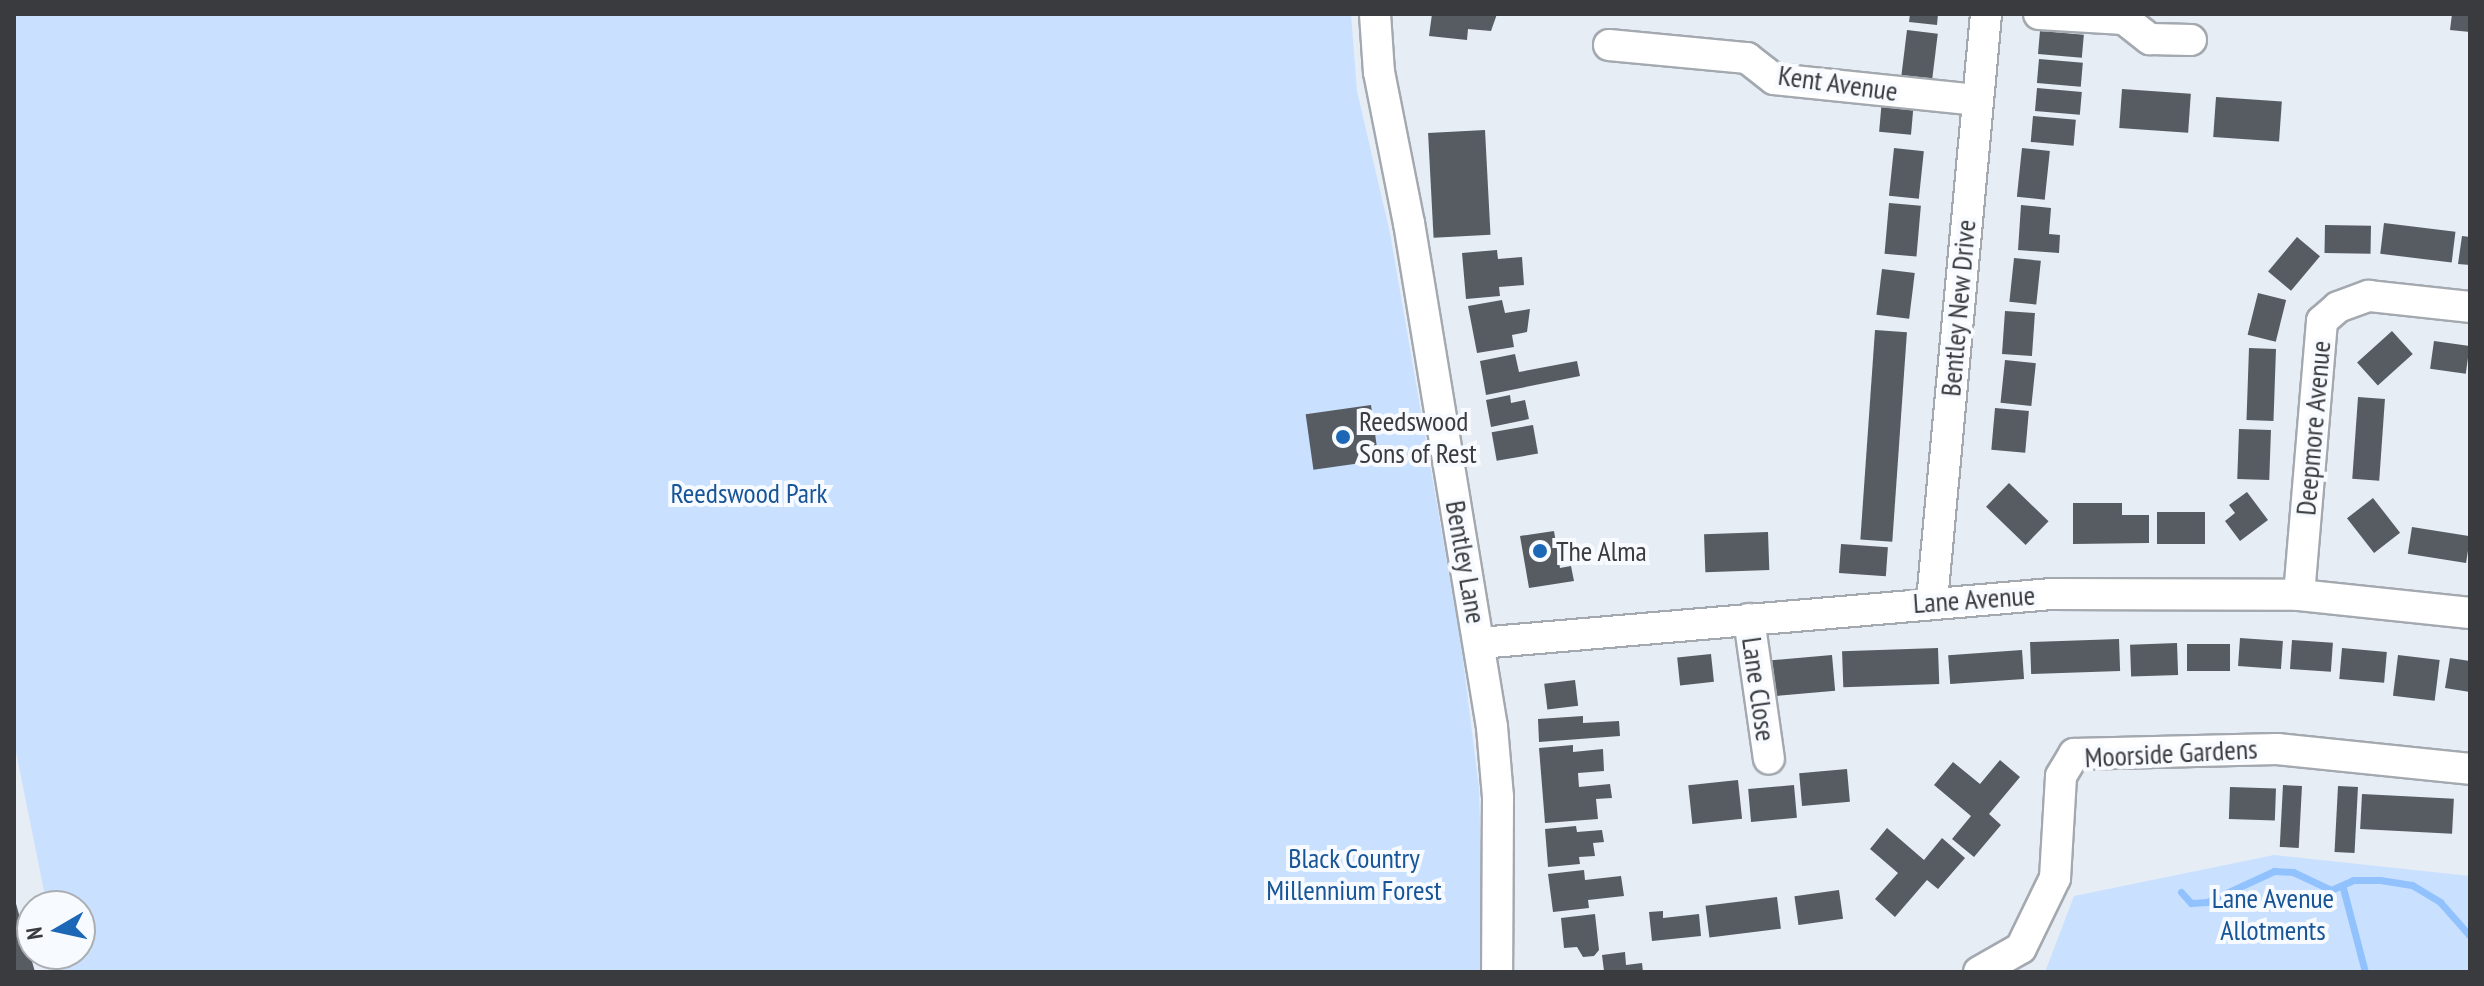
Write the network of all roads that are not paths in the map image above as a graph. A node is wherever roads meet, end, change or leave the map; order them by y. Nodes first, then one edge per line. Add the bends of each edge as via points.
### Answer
1 (1375, 14) edge
2 (1986, 14) edge
3 (2039, 14) edge
4 (2191, 40) dead end
5 (1609, 45) dead end
6 (1976, 100) junction
7 (2470, 307) edge
8 (2299, 595) junction
9 (1932, 601) junction
10 (2470, 613) edge
11 (1749, 619) junction
12 (1480, 643) junction
13 (1769, 759) dead end
14 (2470, 769) edge
15 (1497, 972) edge
16 (1979, 972) edge

1 - 12 street, Bentley Lane via 1379,72
2 - 6 street, Bentley New Drive
3 - 4 street via 2124,19 2150,39
5 - 6 street, Kent Avenue via 1747,58 1774,79
6 - 9 street, Bentley New Drive
7 - 8 street, Deepmore Avenue via 2369,296 2338,307 2322,321
8 - 9 street, Lane Avenue via 2052,594
8 - 10 street, Lane Avenue
9 - 11 street, Lane Avenue
11 - 12 street, Lane Avenue
11 - 13 street, Lane Close
12 - 15 street, Bentley Lane via 1498,797
14 - 16 street, Moorside Gardens via 2277,749 2074,754 2061,776 2055,878 2021,948

